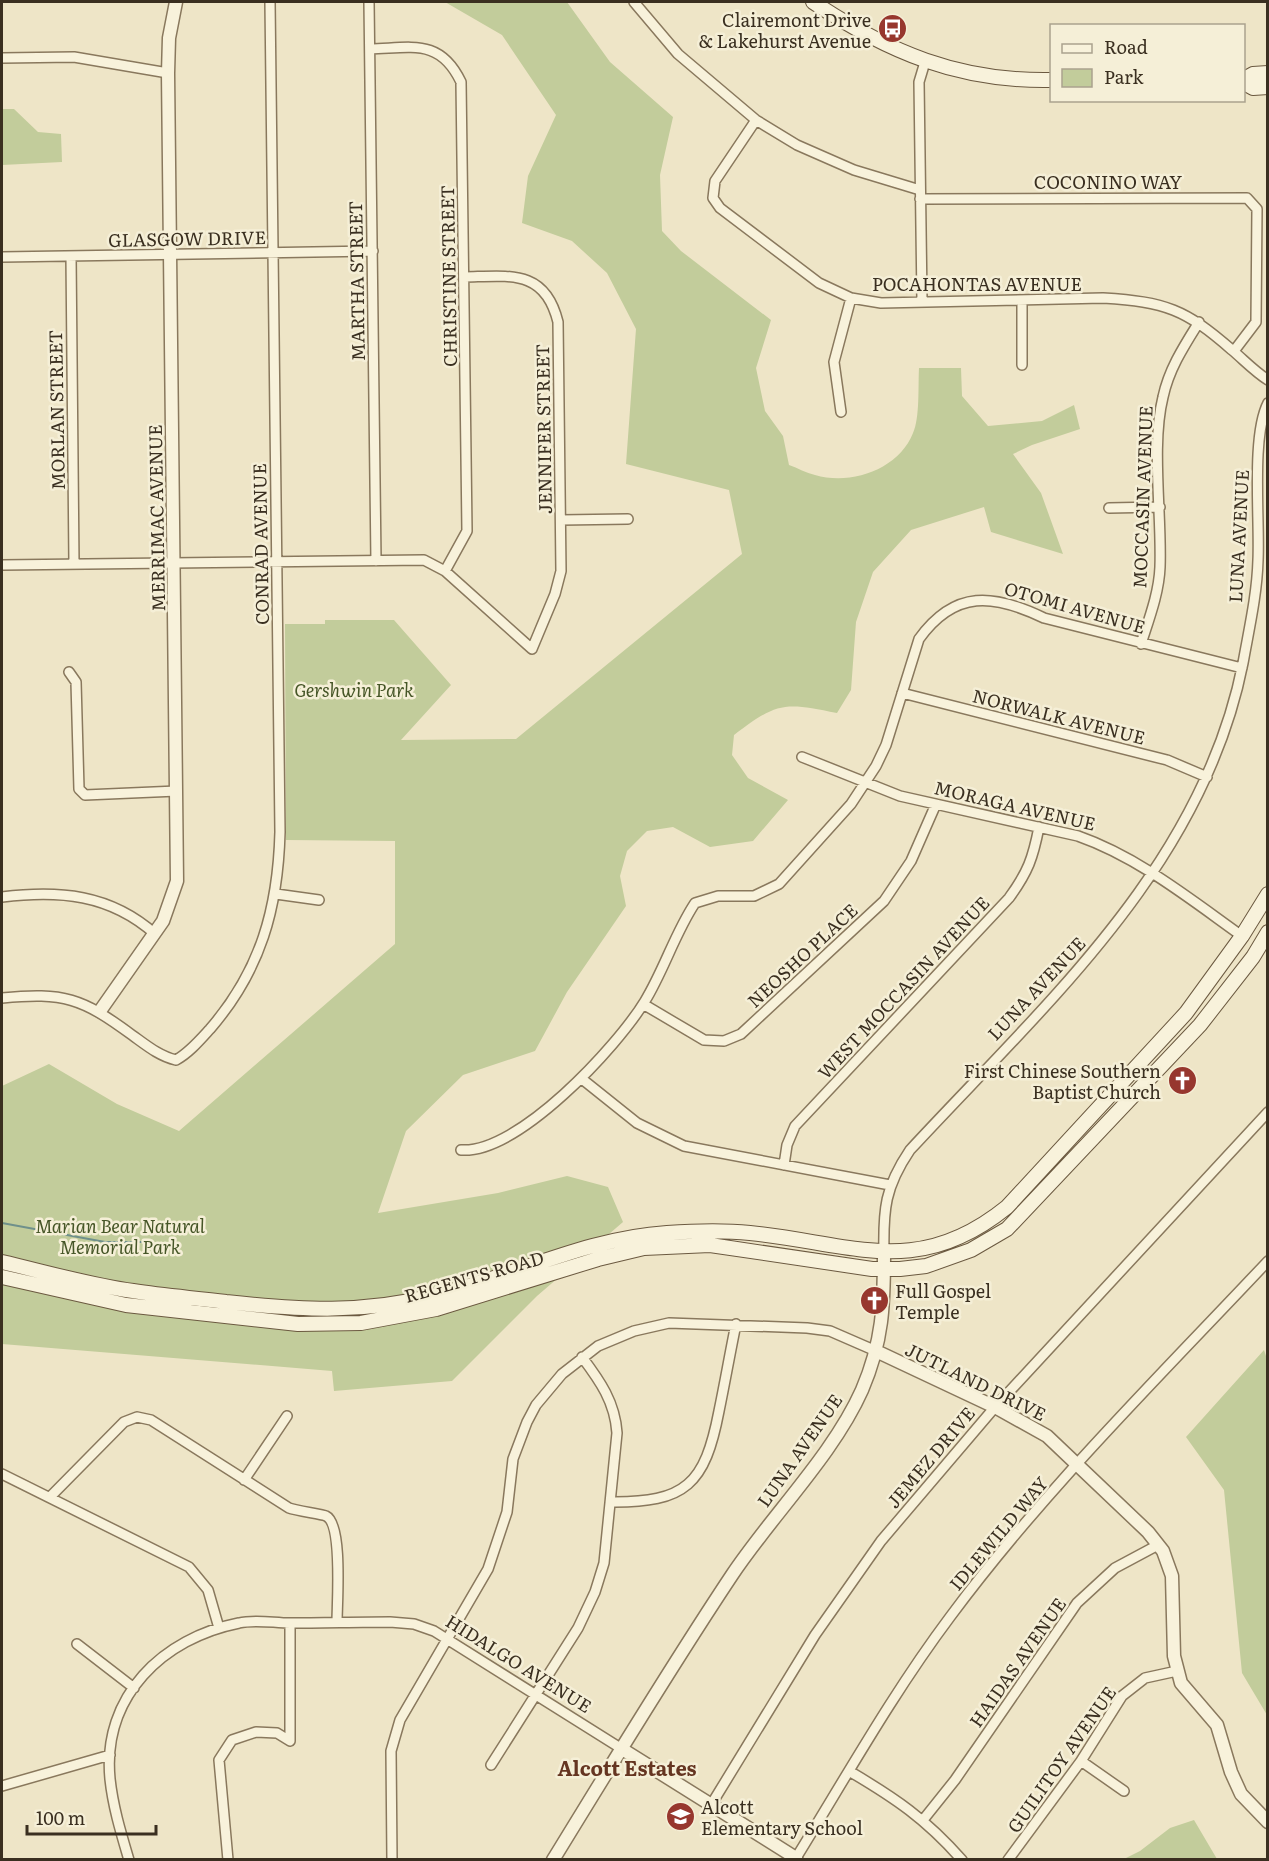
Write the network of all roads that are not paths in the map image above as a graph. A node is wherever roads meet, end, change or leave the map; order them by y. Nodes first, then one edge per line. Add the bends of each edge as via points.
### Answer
1 (176, 2) edge
2 (270, 2) edge
3 (369, 2) edge
4 (634, 2) edge
5 (813, 2) edge
6 (370, 49) junction
7 (2, 58) edge
8 (925, 62) junction
9 (168, 73) junction
10 (1268, 73) edge
11 (1050, 80) edge
12 (1245, 80) edge
13 (1245, 82) edge
14 (1268, 87) edge
15 (756, 120) junction
16 (920, 195) junction
17 (373, 251) junction
18 (273, 253) junction
19 (170, 254) junction
20 (71, 256) junction
21 (2, 257) edge
22 (465, 277) junction
23 (850, 298) junction
24 (1022, 300) junction
25 (922, 301) junction
26 (1199, 322) junction
27 (1234, 351) junction
28 (1022, 365) dead end
29 (1268, 380) edge
30 (1268, 403) edge
31 (841, 412) dead end
32 (1160, 507) junction
33 (1109, 508) dead end
34 (628, 519) dead end
35 (561, 520) junction
36 (376, 561) junction
37 (277, 563) junction
38 (74, 564) junction
39 (174, 564) junction
40 (2, 565) edge
41 (445, 571) junction
42 (1142, 644) junction
43 (1242, 668) junction
44 (69, 672) dead end
45 (902, 693) junction
46 (802, 757) dead end
47 (1207, 777) junction
48 (865, 783) junction
49 (177, 791) junction
50 (936, 804) junction
51 (1039, 827) junction
52 (1152, 874) junction
53 (276, 894) junction
54 (1268, 894) edge
55 (2, 897) edge
56 (319, 900) dead end
57 (1268, 932) edge
58 (155, 934) junction
59 (1242, 936) junction
60 (1263, 949) edge
61 (2, 998) edge
62 (643, 1004) junction
63 (100, 1011) junction
64 (582, 1079) junction
65 (1268, 1112) edge
66 (461, 1150) dead end
67 (784, 1165) junction
68 (890, 1185) junction
69 (884, 1253) junction
70 (1268, 1261) edge
71 (2, 1262) edge
72 (884, 1270) junction
73 (2, 1277) edge
74 (736, 1324) junction
75 (876, 1352) junction
76 (582, 1357) junction
77 (995, 1407) junction
78 (287, 1416) dead end
79 (1077, 1463) junction
80 (2, 1474) edge
81 (244, 1480) junction
82 (50, 1497) junction
83 (610, 1502) junction
84 (1158, 1545) junction
85 (338, 1622) junction
86 (290, 1623) junction
87 (219, 1628) junction
88 (447, 1640) junction
89 (77, 1644) dead end
90 (1177, 1671) junction
91 (134, 1688) junction
92 (536, 1696) junction
93 (622, 1749) junction
94 (110, 1755) junction
95 (1081, 1761) junction
96 (491, 1765) dead end
97 (849, 1771) junction
98 (2, 1786) edge
99 (1124, 1791) dead end
100 (711, 1805) junction
101 (923, 1820) junction
102 (1268, 1822) edge
103 (797, 1859) edge
104 (129, 1860) edge
105 (228, 1860) edge
106 (393, 1860) edge
107 (553, 1860) edge
108 (962, 1860) edge
109 (1008, 1860) edge

1 - 9 street, MERRIMAC AVENUE
2 - 18 street, CONRAD AVENUE
3 - 6 street, MARTHA STREET
4 - 15 street, COCONINO WAY via 685,61
5 - 8 main road via 873,39
6 - 17 street, MARTHA STREET
6 - 22 street, CHRISTINE STREET via 432,50 453,65 461,82
7 - 9 street via 74,57
8 - 11 main road via 973,73
8 - 16 street via 919,82
9 - 19 street, MERRIMAC AVENUE
10 - 12 main road via 1253,74
13 - 14 main road via 1253,88
15 - 16 street, COCONINO WAY via 797,145
15 - 23 street, POCAHONTAS AVENUE via 715,181 713,198 720,208 819,283
16 - 25 street
16 - 27 street, COCONINO WAY via 1240,197 1253,201 1257,208 1256,322
17 - 18 street, GLASGOW DRIVE
17 - 36 street, MARTHA STREET
18 - 19 street, GLASGOW DRIVE
18 - 37 street, CONRAD AVENUE
19 - 20 street, GLASGOW DRIVE
19 - 39 street, MERRIMAC AVENUE
20 - 21 street, GLASGOW DRIVE
20 - 38 street, MORLAN STREET
22 - 35 street, JENNIFER STREET via 524,278 541,288 554,306 558,322
22 - 41 street, CHRISTINE STREET via 467,531
23 - 25 street, POCAHONTAS AVENUE via 881,303
23 - 31 street via 834,362
24 - 25 street, POCAHONTAS AVENUE
24 - 26 street, POCAHONTAS AVENUE via 1139,300 1173,308
24 - 28 street
26 - 27 street, POCAHONTAS AVENUE
26 - 32 street, MOCCASIN AVENUE via 1174,362 1162,398 1158,429
27 - 29 street, POCAHONTAS AVENUE
30 - 43 street, LUNA AVENUE via 1260,428 1258,562
32 - 33 street
32 - 42 street, MOCCASIN AVENUE via 1160,569
34 - 35 street
35 - 41 street, JENNIFER STREET via 561,571 532,649
36 - 37 street
36 - 41 street via 424,560
37 - 39 street
37 - 53 street, CONRAD AVENUE via 280,832
38 - 39 street
38 - 40 street
39 - 49 street, MERRIMAC AVENUE
42 - 43 street, OTOMI AVENUE
42 - 45 street, OTOMI AVENUE via 1044,618 1014,604 985,600 948,609 937,618 919,639
43 - 47 street, LUNA AVENUE
44 - 49 street via 76,682 80,789 86,795
45 - 47 street, NORWALK AVENUE via 1167,760
45 - 48 street via 886,745
46 - 48 street, MORAGA AVENUE
47 - 52 street, LUNA AVENUE via 1181,829
48 - 50 street, MORAGA AVENUE
48 - 62 street via 779,884 754,896 718,896 695,903
49 - 58 street, MERRIMAC AVENUE via 177,881
50 - 51 street, MORAGA AVENUE
50 - 62 street, NEOSHO PLACE via 911,861 884,901 741,1034 724,1041 704,1040
51 - 52 street, MORAGA AVENUE via 1098,843
51 - 67 street, WEST MOCCASIN AVENUE via 1033,860 1009,898 795,1126
52 - 59 street, MORAGA AVENUE
52 - 68 street, LUNA AVENUE via 1103,941 910,1150
53 - 56 street
53 - 63 street, CONRAD AVENUE via 265,938 244,981 219,1019 182,1057 162,1057
54 - 59 main road, REGENTS ROAD
55 - 58 street via 39,892 82,896 112,905
57 - 60 main road, REGENTS ROAD
58 - 63 street, MERRIMAC AVENUE
59 - 60 main road, MORAGA AVENUE
59 - 69 main road, REGENTS ROAD via 1186,1013 1007,1207 984,1226 936,1247
60 - 72 main road, REGENTS ROAD via 1200,1025 1007,1229 971,1250 926,1266
61 - 63 street via 61,996
62 - 64 street
64 - 66 street via 536,1118 473,1151
64 - 67 street via 637,1123 666,1139
65 - 77 street, JEMEZ DRIVE
67 - 68 street
68 - 69 street, LUNA AVENUE via 883,1207
69 - 71 main road, REGENTS ROAD via 750,1233 644,1234 438,1295 357,1310 299,1309 132,1291
69 - 72 street, LUNA AVENUE
70 - 79 street, IDLEWILD WAY
72 - 73 main road, REGENTS ROAD via 710,1245 644,1248 436,1309 361,1323 298,1324 99,1301
72 - 75 street, LUNA AVENUE via 885,1309
74 - 75 street, JUTLAND DRIVE via 830,1331
74 - 76 street, JUTLAND DRIVE via 669,1323 634,1331
74 - 83 street via 707,1460 686,1486 664,1497
75 - 77 street, JUTLAND DRIVE
75 - 93 street, LUNA AVENUE via 842,1426 732,1574
76 - 83 street via 607,1391 616,1415
76 - 88 street, JUTLAND DRIVE via 562,1374 527,1422 513,1459 507,1512 497,1547
77 - 79 street, JUTLAND DRIVE via 1047,1436
77 - 100 street, JEMEZ DRIVE via 881,1540 815,1635
78 - 81 street
79 - 84 street, JUTLAND DRIVE
79 - 97 street, IDLEWILD WAY via 951,1616
80 - 82 street
81 - 82 street via 151,1419 137,1417 124,1422
81 - 85 street via 289,1508 330,1518 337,1537
82 - 87 street via 189,1567 208,1590
83 - 92 street via 604,1563 596,1592
84 - 90 street, JUTLAND DRIVE via 1172,1576
84 - 101 street, HAIDAS AVENUE via 1115,1568 1077,1603
85 - 86 street, HIDALGO AVENUE
85 - 88 street, HIDALGO AVENUE via 414,1624 434,1630
86 - 87 street, HIDALGO AVENUE via 242,1622
86 - 105 street via 290,1741 278,1733 256,1732 232,1740 219,1760
87 - 91 street, HIDALGO AVENUE via 178,1644 157,1658
88 - 92 street, HIDALGO AVENUE
88 - 106 street, JUTLAND DRIVE via 400,1720 391,1751
89 - 91 street
90 - 95 street, GUILITOY AVENUE via 1136,1683 1122,1696
90 - 102 street, JUTLAND DRIVE via 1192,1698 1217,1725 1241,1794
91 - 94 street, HIDALGO AVENUE via 124,1703
92 - 93 street, HIDALGO AVENUE
92 - 96 street
93 - 100 street, HIDALGO AVENUE
93 - 107 street, LUNA AVENUE
94 - 98 street
94 - 104 street, HIDALGO AVENUE via 116,1812
95 - 99 street
95 - 109 street, GUILITOY AVENUE
97 - 101 street via 901,1801
97 - 103 street, IDLEWILD WAY
100 - 103 street, HIDALGO AVENUE
101 - 108 street

